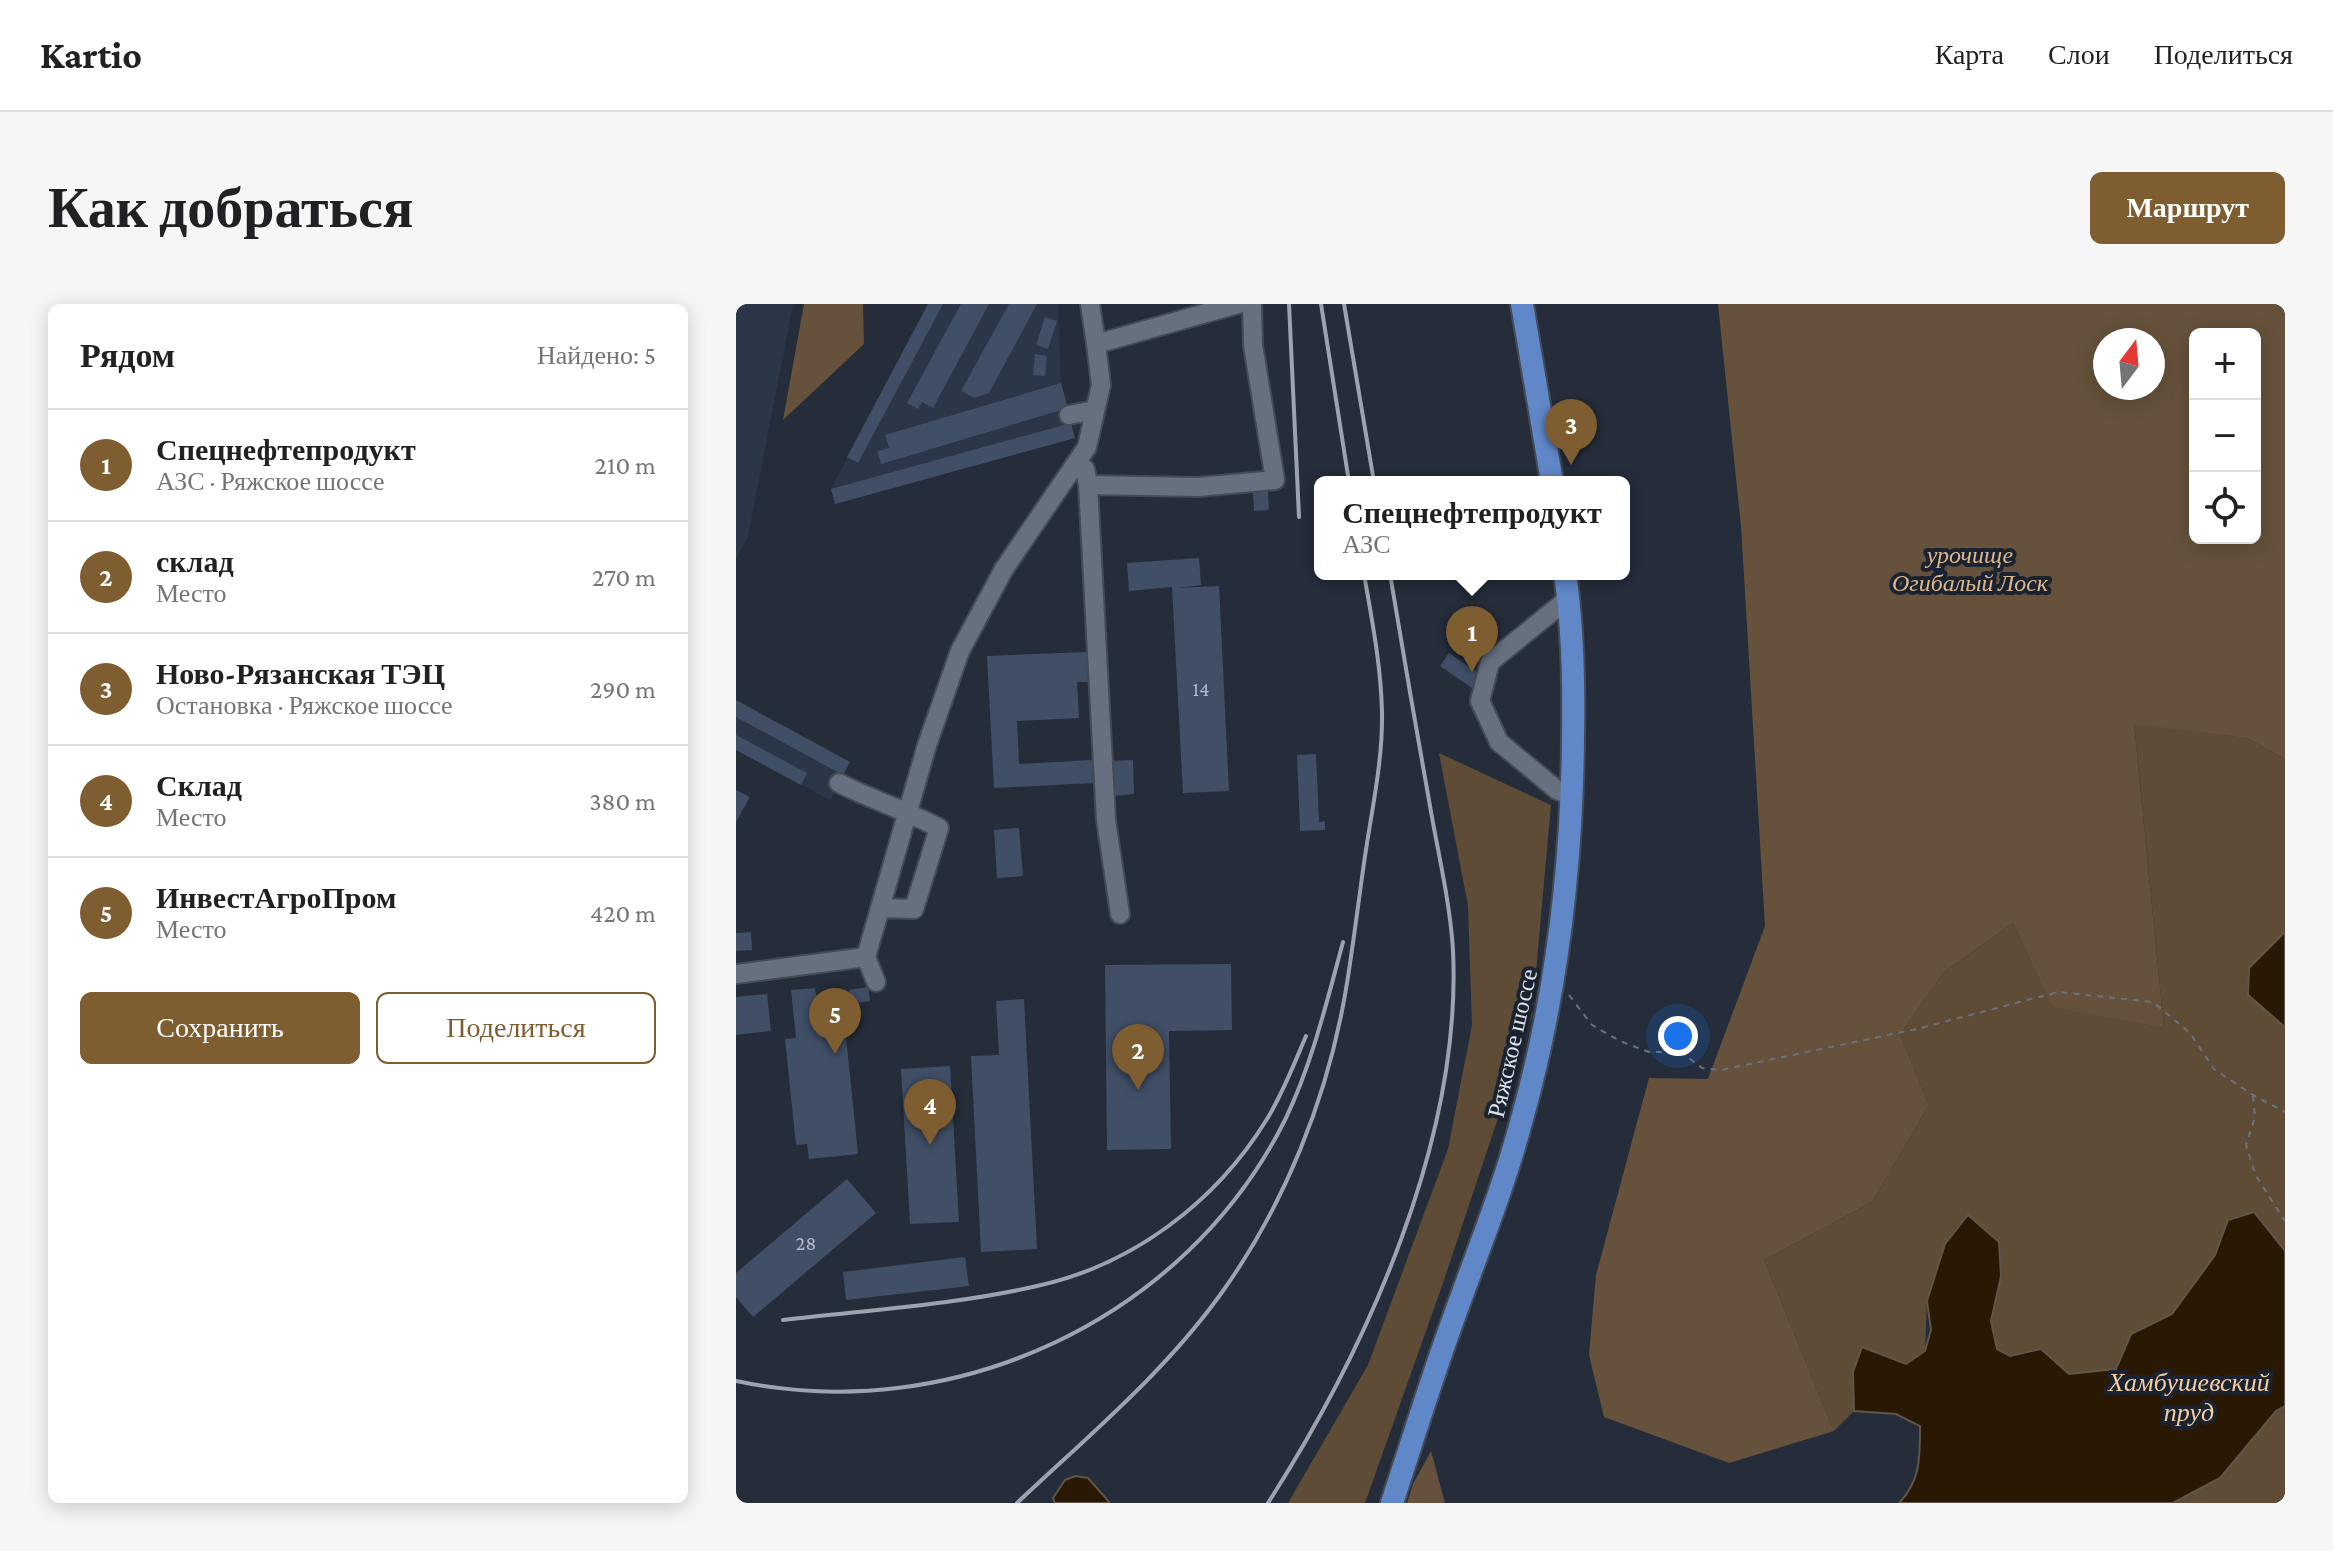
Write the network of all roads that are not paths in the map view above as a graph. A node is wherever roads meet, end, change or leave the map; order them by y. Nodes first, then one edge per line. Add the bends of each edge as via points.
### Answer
1 (1090, 304) edge
2 (1238, 304) edge
3 (1252, 304) edge
4 (1522, 304) edge
5 (1096, 344) junction
6 (1095, 410) junction
7 (1069, 415) dead end
8 (1077, 462) junction
9 (1551, 476) edge
10 (1088, 485) junction
11 (1566, 580) edge
12 (1569, 598) junction
13 (839, 783) dead end
14 (1573, 797) junction
15 (907, 810) junction
16 (880, 908) junction
17 (1120, 914) dead end
18 (866, 957) junction
19 (736, 974) edge
20 (876, 982) dead end
21 (1392, 1503) edge

1 - 5 street
2 - 5 street
3 - 10 street via 1253,345 1275,480 1198,487
4 - 9 main road
5 - 6 street via 1101,385
6 - 7 street
6 - 8 street via 1087,447
8 - 10 street via 1085,469
8 - 15 street via 1004,569 960,651
10 - 17 street via 1106,820
11 - 12 main road, Ряжское шоссе
12 - 14 main road, Ряжское шоссе
12 - 14 street via 1490,662 1480,701 1499,742
13 - 15 street
14 - 21 main road, Ряжское шоссе via 1566,890 1536,1062 1511,1156
15 - 16 street
15 - 16 street via 939,828 914,909
16 - 18 street
18 - 19 street
18 - 20 street

